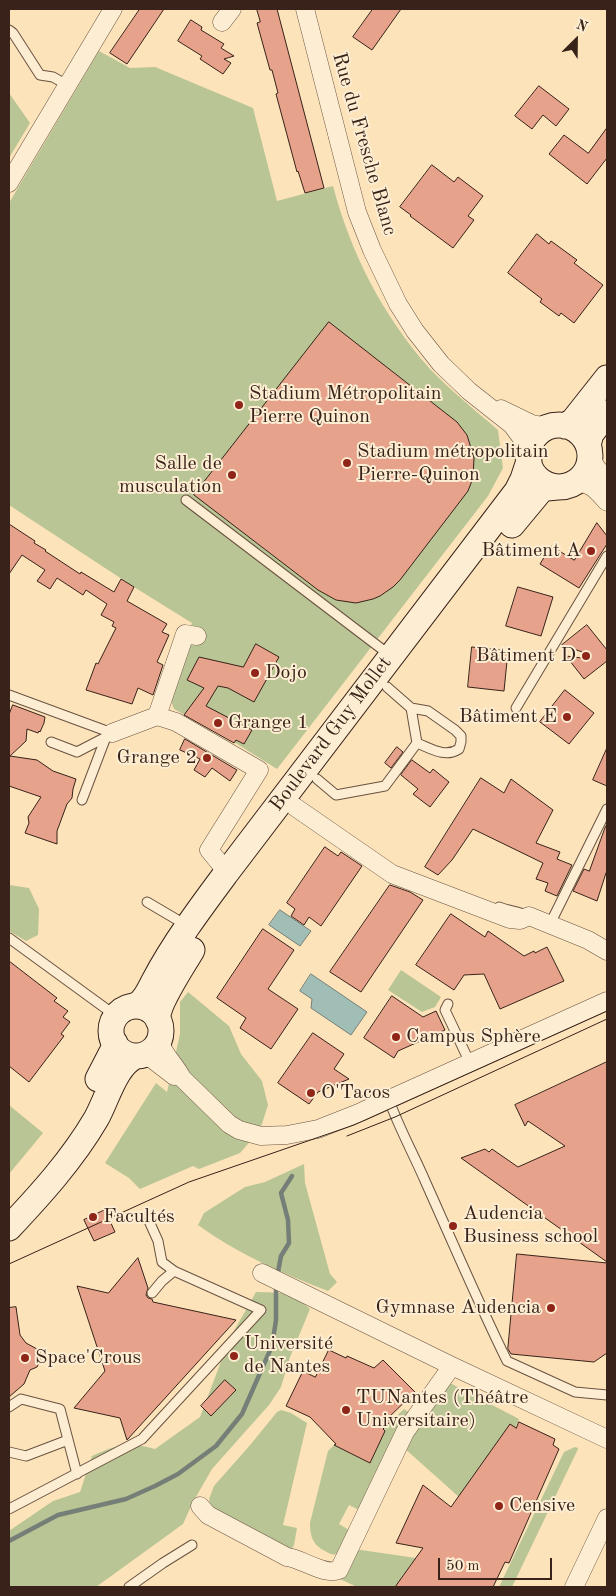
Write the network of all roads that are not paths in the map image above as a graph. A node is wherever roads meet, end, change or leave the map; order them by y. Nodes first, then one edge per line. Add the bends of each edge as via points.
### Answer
1 (113, 9) edge
2 (306, 9) edge
3 (9, 30) edge
4 (67, 85) junction
5 (9, 183) edge
6 (607, 378) edge
7 (483, 402) junction
8 (607, 412) edge
9 (557, 426) junction
10 (589, 450) junction
11 (529, 455) junction
12 (607, 480) edge
13 (566, 485) junction
14 (186, 500) dead end
15 (607, 502) edge
16 (607, 556) edge
17 (197, 636) dead end
18 (390, 656) junction
19 (386, 688) junction
20 (9, 695) edge
21 (411, 708) junction
22 (516, 708) dead end
23 (157, 716) junction
24 (109, 735) junction
25 (51, 742) dead end
26 (417, 743) junction
27 (317, 779) junction
28 (82, 800) dead end
29 (295, 807) junction
30 (607, 809) edge
31 (226, 872) junction
32 (147, 902) dead end
33 (550, 924) junction
34 (189, 926) junction
35 (9, 938) edge
36 (607, 951) edge
37 (607, 1000) edge
38 (448, 1004) dead end
39 (124, 1011) junction
40 (115, 1043) junction
41 (149, 1043) junction
42 (470, 1063) junction
43 (389, 1100) junction
44 (9, 1206) edge
45 (149, 1221) dead end
46 (9, 1228) edge
47 (174, 1271) junction
48 (262, 1273) dead end
49 (152, 1293) dead end
50 (452, 1366) junction
51 (607, 1395) edge
52 (9, 1407) edge
53 (607, 1439) edge
54 (68, 1440) junction
55 (9, 1452) edge
56 (77, 1474) junction
57 (200, 1506) dead end
58 (9, 1509) edge
59 (607, 1518) edge
60 (192, 1545) dead end
61 (129, 1587) edge
62 (574, 1587) edge

1 - 4 street
2 - 7 street, Rue du Fresche Blanc via 357,212 372,250 415,331 441,364
3 - 4 lane via 40,75 53,77
4 - 5 street
6 - 9 main road via 573,421
7 - 9 street, Rue du Fresche Blanc via 532,424
7 - 11 street, Rue du Fresche Blanc via 512,425
8 - 10 main road via 592,434
9 - 10 main road via 578,431
9 - 11 main road via 537,435
10 - 12 street via 596,467
10 - 13 main road via 586,473
11 - 13 main road via 537,477 546,484
11 - 18 main road, Boulevard Guy Mollet via 524,479 517,490
13 - 15 street via 587,484
13 - 19 main road, Boulevard Guy Mollet via 541,490 531,501
14 - 18 lane
16 - 22 lane
17 - 23 street via 185,634
18 - 31 main road, Boulevard Guy Mollet
19 - 21 lane
19 - 27 main road, Boulevard Guy Mollet
20 - 24 lane
21 - 26 lane
21 - 26 lane via 428,711 461,736 459,749 452,754
23 - 24 street
23 - 31 street via 176,722 259,770 209,850
24 - 25 lane via 77,752
24 - 28 lane
26 - 27 lane via 385,786 336,795
27 - 29 main road, Boulevard Guy Mollet
29 - 33 street via 392,874 470,900 510,920 520,920 518,909
29 - 41 main road, Boulevard Guy Mollet via 209,923 159,1010
30 - 33 lane
31 - 34 main road, Boulevard Guy Mollet
32 - 34 lane
33 - 36 street
34 - 39 main road, Boulevard Guy Mollet via 145,998
35 - 39 lane
37 - 42 street
38 - 42 lane via 444,1010
39 - 40 main road via 112,1029
39 - 41 main road via 143,1007 149,1010
40 - 41 main road via 124,1052
40 - 44 main road via 82,1113 52,1156
41 - 43 street via 163,1051 182,1078 229,1124 260,1136 318,1129
41 - 46 main road, Boulevard Guy Mollet via 126,1062 95,1120 64,1165
42 - 43 street
43 - 51 lane via 506,1361 575,1392
45 - 47 lane via 158,1241 162,1262
47 - 49 lane
47 - 56 lane via 260,1310 142,1439
48 - 50 street
50 - 53 street
50 - 57 street via 405,1432 339,1570 328,1572 287,1557 208,1515
52 - 54 lane via 21,1399 60,1408
54 - 55 lane via 26,1456
54 - 56 lane
56 - 58 lane
59 - 62 street
60 - 61 lane

